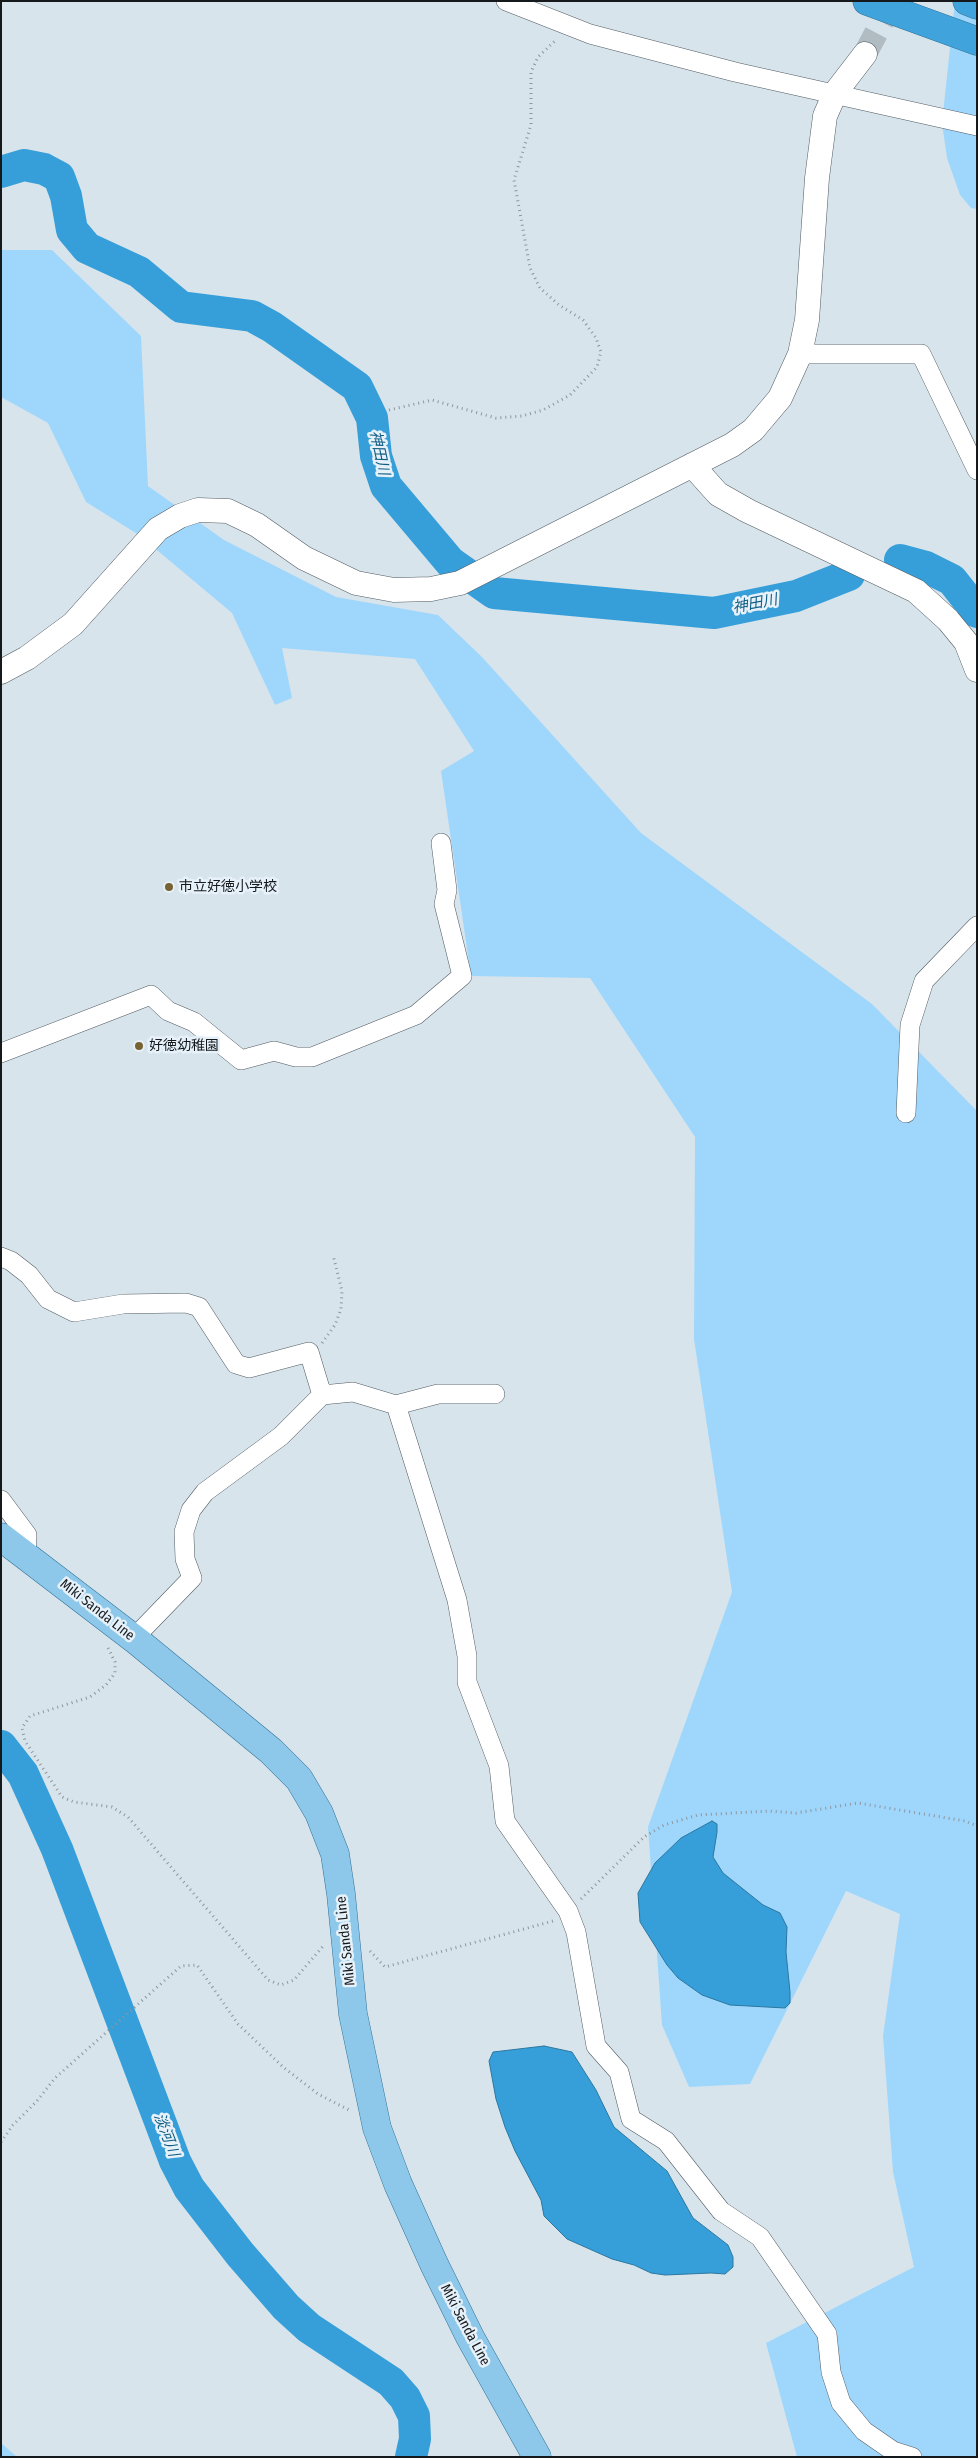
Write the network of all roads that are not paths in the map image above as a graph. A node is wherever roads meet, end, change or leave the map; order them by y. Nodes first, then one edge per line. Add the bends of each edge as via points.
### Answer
1 (506, 1) edge
2 (867, 1) edge
3 (967, 1) edge
4 (977, 5) edge
5 (977, 41) edge
6 (865, 54) tunnel mouth
7 (835, 93) junction
8 (977, 126) edge
9 (800, 354) junction
10 (692, 465) junction
11 (977, 470) edge
12 (977, 670) edge
13 (1, 672) edge
14 (442, 843) dead end
15 (977, 926) edge
16 (1, 1053) edge
17 (906, 1112) dead end
18 (1, 1257) edge
19 (494, 1394) dead end
20 (322, 1395) junction
21 (396, 1405) junction
22 (1, 1500) edge
23 (1, 1537) edge
24 (26, 1555) junction
25 (133, 1639) junction
26 (891, 2454) edge
27 (537, 2457) edge
28 (912, 2457) edge

1 - 7 street via 590,34 735,72
2 - 5 highway
3 - 4 highway
6 - 7 street
7 - 8 street
7 - 9 street via 825,116 817,178 807,320
9 - 10 street via 780,398 753,430 732,445
9 - 11 street via 920,354
10 - 12 street via 718,494 748,511 916,591 948,620 966,642
10 - 13 street via 460,583 431,589 394,590 356,583 304,558 257,525 228,511 198,510 158,529 73,624 27,658
14 - 16 street via 447,890 444,904 462,976 416,1015 312,1057 296,1057 274,1050 242,1060 194,1022 168,1012 151,995
15 - 17 street via 924,981 910,1025
18 - 20 street via 29,1275 48,1299 74,1312 123,1304 186,1303 199,1307 236,1364 249,1368 309,1352
19 - 21 street via 438,1394
20 - 21 street via 353,1392
20 - 25 street via 281,1436 205,1492 192,1510 184,1532 185,1559 192,1578
21 - 26 street via 457,1600 468,1682 499,1766 505,1821 568,1911 576,1932 596,2046 619,2072 631,2119 666,2141 721,2211 760,2237 828,2334 831,2372 841,2403
22 - 24 street via 26,1535
23 - 24 main road, Miki Sanda Line
24 - 25 main road, Miki Sanda Line
25 - 27 main road, Miki Sanda Line via 271,1751 299,1779 320,1813 335,1854 353,2014 377,2128 434,2264 470,2337
26 - 28 street

